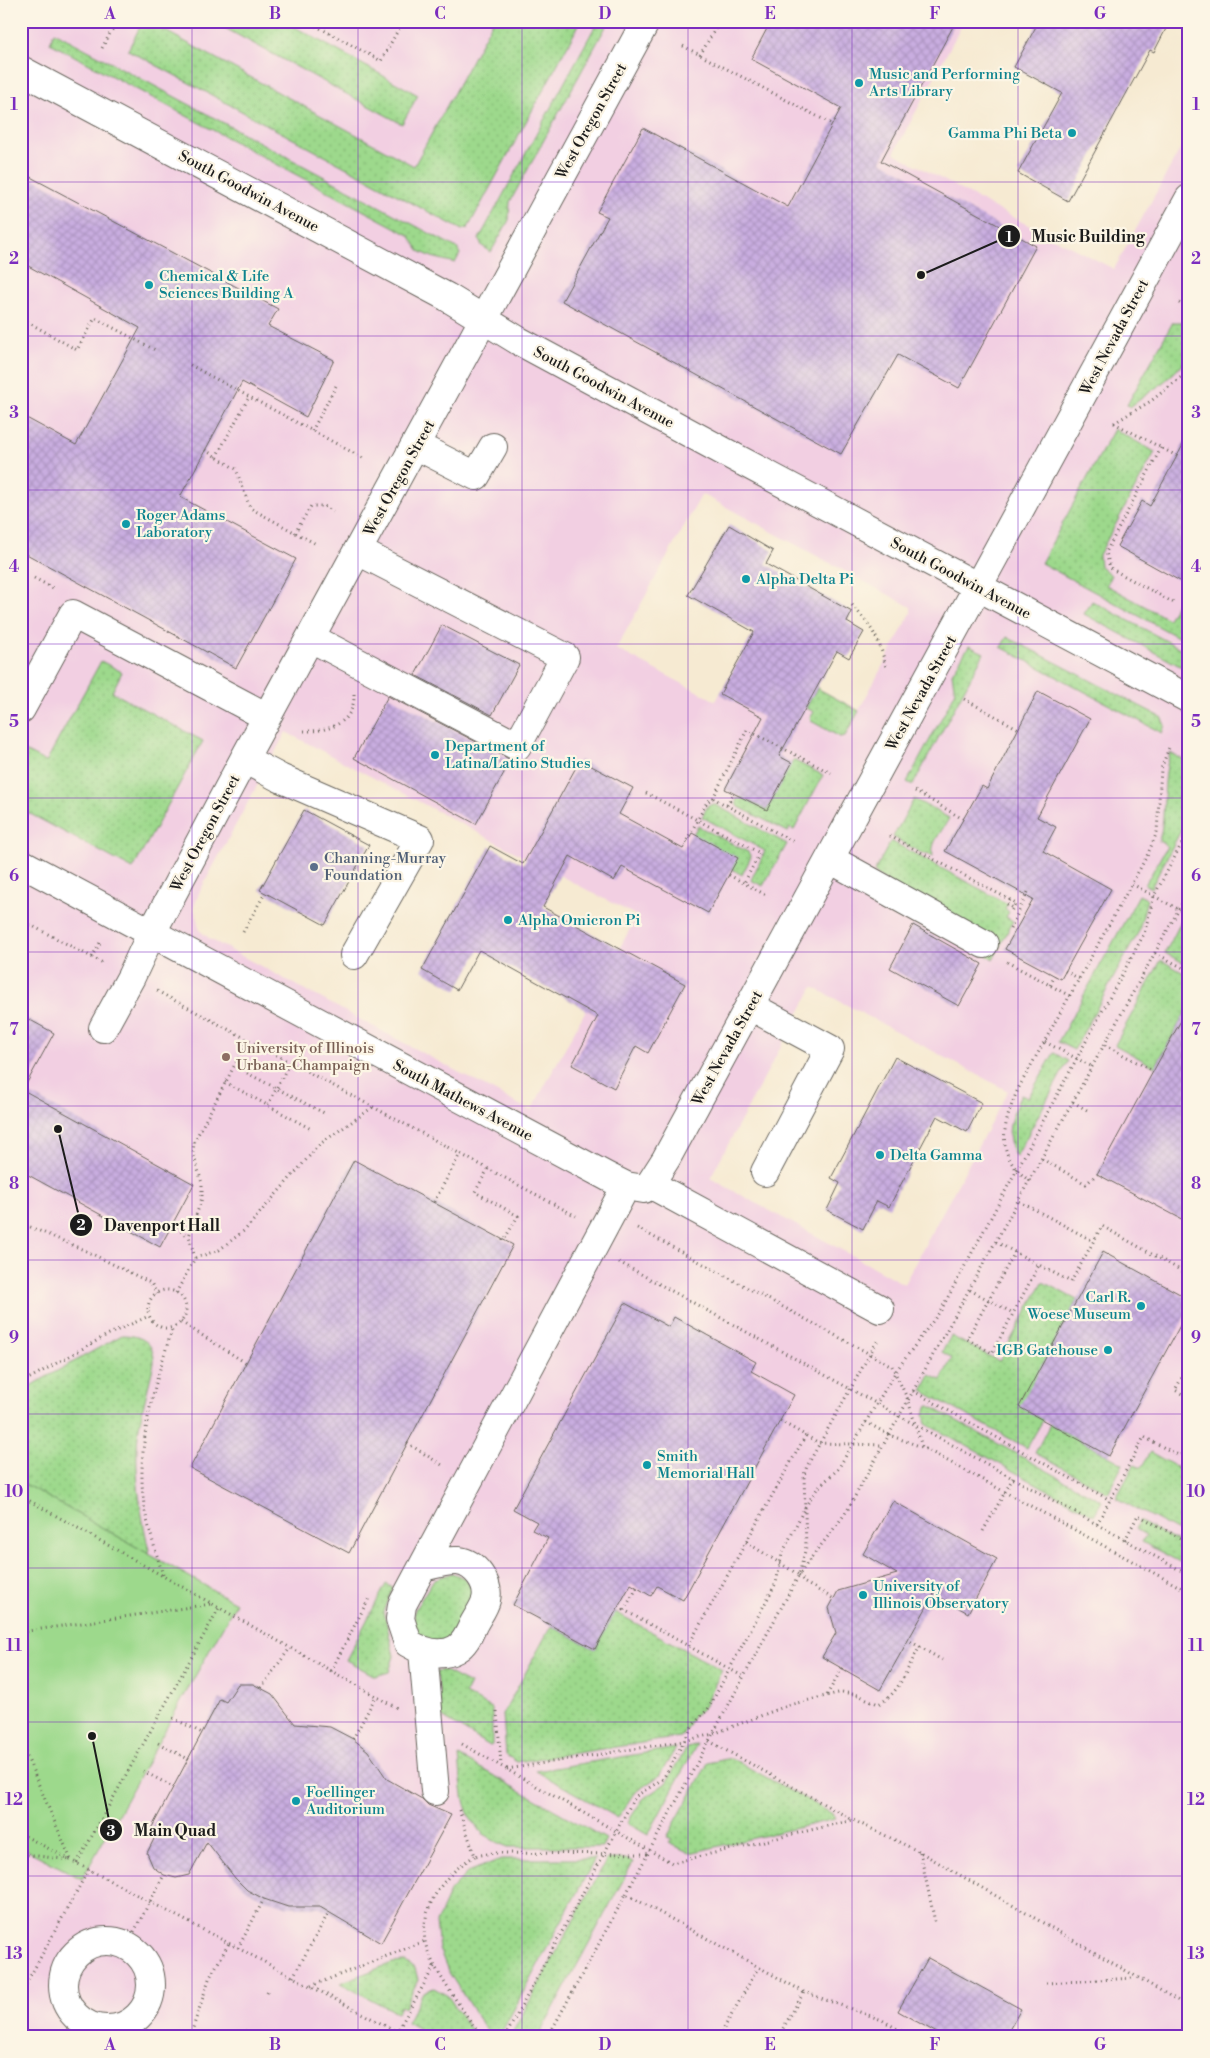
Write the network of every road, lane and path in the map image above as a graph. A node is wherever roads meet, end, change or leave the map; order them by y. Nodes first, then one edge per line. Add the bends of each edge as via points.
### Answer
1 (117, 21) edge
2 (307, 21) edge
3 (403, 21) edge
4 (646, 21) edge
5 (720, 21) edge
6 (683, 46) dead end
7 (102, 48) dead end
8 (700, 55) junction
9 (21, 70) edge
10 (832, 124) dead end
11 (1189, 199) edge
12 (1179, 303) dead end
13 (1189, 309) edge
14 (484, 319) junction
15 (21, 328) edge
16 (155, 350) dead end
17 (190, 365) dead end
18 (1189, 371) edge
19 (337, 384) dead end
20 (249, 397) junction
21 (312, 431) junction
22 (417, 446) junction
23 (492, 447) dead end
24 (1161, 448) junction
25 (205, 450) dead end
26 (1177, 456) dead end
27 (216, 457) junction
28 (362, 458) dead end
29 (333, 512) dead end
30 (295, 533) junction
31 (316, 544) dead end
32 (358, 550) junction
33 (979, 588) junction
34 (1174, 603) dead end
35 (852, 605) dead end
36 (311, 638) junction
37 (886, 668) dead end
38 (352, 689) dead end
39 (964, 699) dead end
40 (1189, 699) edge
41 (21, 710) edge
42 (267, 717) junction
43 (1019, 729) dead end
44 (304, 731) dead end
45 (1170, 745) dead end
46 (244, 759) junction
47 (830, 773) dead end
48 (914, 791) dead end
49 (646, 792) dead end
50 (734, 793) dead end
51 (714, 798) junction
52 (727, 805) junction
53 (964, 818) dead end
54 (698, 820) junction
55 (1189, 830) edge
56 (890, 836) dead end
57 (686, 840) dead end
58 (794, 842) dead end
59 (830, 859) junction
60 (21, 863) edge
61 (729, 875) dead end
62 (744, 883) junction
63 (1132, 884) junction
64 (1189, 891) edge
65 (265, 893) dead end
66 (766, 895) dead end
67 (1154, 896) junction
68 (1018, 910) dead end
69 (1179, 910) junction
70 (1189, 915) edge
71 (21, 920) edge
72 (243, 932) dead end
73 (151, 934) junction
74 (103, 936) dead end
75 (994, 952) joint
76 (1155, 952) junction
77 (354, 955) dead end
78 (92, 958) junction
79 (1065, 971) dead end
80 (1189, 971) edge
81 (1055, 976) dead end
82 (131, 977) junction
83 (1080, 979) junction
84 (1050, 985) junction
85 (1070, 996) junction
86 (750, 1006) junction
87 (103, 1028) dead end
88 (248, 1040) junction
89 (1045, 1042) junction
90 (1105, 1044) junction
91 (1077, 1059) junction
92 (290, 1062) junction
93 (1093, 1067) junction
94 (1153, 1071) dead end
95 (247, 1073) dead end
96 (226, 1082) junction
97 (276, 1088) junction
98 (1073, 1102) junction
99 (268, 1105) junction
100 (373, 1107) junction
101 (1087, 1110) dead end
102 (324, 1113) dead end
103 (311, 1129) dead end
104 (460, 1154) junction
105 (1042, 1158) junction
106 (488, 1169) junction
107 (1016, 1171) junction
108 (765, 1172) dead end
109 (1097, 1174) dead end
110 (1030, 1180) junction
111 (638, 1185) junction
112 (1019, 1201) junction
113 (434, 1202) dead end
114 (610, 1214) junction
115 (582, 1219) dead end
116 (21, 1223) edge
117 (172, 1226) dead end
118 (189, 1236) junction
119 (504, 1240) dead end
120 (1093, 1241) junction
121 (996, 1242) junction
122 (1015, 1252) junction
123 (195, 1258) junction
124 (611, 1258) dead end
125 (1039, 1265) junction
126 (1189, 1275) edge
127 (970, 1290) junction
128 (176, 1293) junction
129 (157, 1294) junction
130 (988, 1300) junction
131 (1013, 1314) junction
132 (149, 1316) junction
133 (882, 1320) joint
134 (181, 1322) junction
135 (173, 1327) junction
136 (870, 1354) junction
137 (246, 1363) dead end
138 (1189, 1365) edge
139 (896, 1371) junction
140 (21, 1384) edge
141 (850, 1388) junction
142 (913, 1391) junction
143 (1189, 1398) edge
144 (908, 1400) junction
145 (877, 1404) junction
146 (899, 1416) junction
147 (780, 1421) dead end
148 (866, 1422) junction
149 (914, 1424) junction
150 (806, 1435) junction
151 (889, 1435) junction
152 (1189, 1441) edge
153 (407, 1443) dead end
154 (819, 1443) junction
155 (854, 1443) junction
156 (882, 1446) junction
157 (922, 1447) junction
158 (1180, 1456) junction
159 (1189, 1461) edge
160 (449, 1469) dead end
161 (1013, 1478) junction
162 (1005, 1492) junction
163 (21, 1496) edge
164 (1110, 1500) junction
165 (805, 1507) junction
166 (1096, 1524) junction
167 (983, 1531) dead end
168 (1125, 1540) junction
169 (746, 1542) junction
170 (1189, 1543) edge
171 (779, 1565) junction
172 (423, 1567) junction
173 (1189, 1574) edge
174 (798, 1575) junction
175 (163, 1576) junction
176 (637, 1588) dead end
177 (1189, 1592) edge
178 (834, 1598) dead end
179 (212, 1604) junction
180 (219, 1608) junction
181 (21, 1632) edge
182 (908, 1640) dead end
183 (688, 1646) junction
184 (920, 1647) junction
185 (290, 1648) junction
186 (424, 1651) junction
187 (942, 1660) dead end
188 (842, 1668) dead end
189 (730, 1669) junction
190 (744, 1677) junction
191 (261, 1688) dead end
192 (826, 1696) junction
193 (496, 1711) dead end
194 (173, 1718) dead end
195 (202, 1733) dead end
196 (713, 1734) junction
197 (352, 1739) dead end
198 (684, 1741) junction
199 (709, 1741) junction
200 (459, 1742) dead end
201 (21, 1743) edge
202 (158, 1743) dead end
203 (188, 1758) dead end
204 (501, 1766) junction
205 (506, 1769) junction
206 (143, 1771) dead end
207 (173, 1787) dead end
208 (446, 1797) joint
209 (853, 1820) junction
210 (616, 1831) junction
211 (21, 1834) edge
212 (649, 1852) junction
213 (920, 1852) junction
214 (21, 1854) edge
215 (604, 1854) junction
216 (475, 1856) junction
217 (71, 1860) junction
218 (77, 1863) junction
219 (89, 1869) junction
220 (164, 1876) dead end
221 (626, 1894) junction
222 (264, 1899) dead end
223 (151, 1902) junction
224 (329, 1912) dead end
225 (935, 1922) dead end
226 (424, 1941) junction
227 (229, 1943) junction
228 (126, 1945) junction
229 (238, 1948) junction
230 (435, 1965) junction
231 (758, 1968) junction
232 (292, 1977) junction
233 (1135, 1978) junction
234 (1046, 1984) dead end
235 (311, 1986) junction
236 (269, 1988) dead end
237 (267, 1992) dead end
238 (804, 1992) junction
239 (21, 1993) edge
240 (1189, 2007) edge
241 (248, 2027) dead end
242 (21, 2029) edge
243 (246, 2031) dead end
244 (397, 2031) junction
245 (117, 2032) edge
246 (36, 2037) edge
247 (190, 2037) edge
248 (394, 2037) edge
249 (407, 2037) edge
250 (482, 2037) edge
251 (505, 2037) edge
252 (548, 2037) edge
253 (720, 2037) edge
254 (778, 2037) edge
255 (911, 2037) edge

1 - 7 path
2 - 3 path via 382,61
4 - 14 street, West Oregon Street
5 - 8 path
6 - 8 path
8 - 10 path
9 - 14 street, South Goodwin Avenue
11 - 33 street, West Nevada Street
12 - 13 path
14 - 22 street, West Oregon Street
14 - 33 street, South Goodwin Avenue via 519,341
15 - 16 path via 26,321 78,350 95,318
17 - 20 path
18 - 24 path via 1151,402 1114,423
19 - 21 path
20 - 21 path
20 - 27 path
21 - 28 path
22 - 23 street via 476,476
22 - 32 street, West Oregon Street
24 - 26 path
24 - 34 path via 1106,552 1110,568
25 - 27 path
27 - 30 path via 236,469 250,508
29 - 30 path via 324,506 311,506
30 - 31 path
32 - 36 street, West Oregon Street
32 - 36 street via 565,657 517,746
33 - 40 street, South Goodwin Avenue
33 - 59 street, West Nevada Street
35 - 37 path via 870,624 881,644
36 - 42 street, West Oregon Street
38 - 44 path via 351,709 344,721 334,728
39 - 43 path
41 - 42 street via 73,614
42 - 46 street, West Oregon Street
45 - 63 path via 1160,769 1157,832
46 - 73 street, West Oregon Street
46 - 77 street via 420,839
47 - 51 path via 747,730
48 - 53 path
49 - 54 path
50 - 52 path
51 - 52 path
51 - 54 path via 707,802
52 - 58 path
54 - 57 path
54 - 62 path via 760,853
55 - 67 path
56 - 68 path via 1016,903 1012,910
59 - 75 street
59 - 86 street, West Nevada Street
60 - 73 street, South Mathews Avenue
61 - 62 path
62 - 66 path
63 - 67 path
63 - 83 path
64 - 69 path
65 - 72 path
67 - 69 path
67 - 91 path via 1144,934
69 - 70 path
69 - 76 path
71 - 78 path
73 - 82 street, West Oregon Street
73 - 111 street, South Mathews Avenue
74 - 78 path
75 - 84 path
76 - 80 path
76 - 90 path
78 - 82 path
79 - 83 path
81 - 84 path
82 - 87 street, West Oregon Street
82 - 88 path
83 - 85 path
84 - 85 path
85 - 89 path
86 - 108 street via 830,1049
86 - 111 street, West Nevada Street
88 - 92 path
88 - 96 path
89 - 91 path
89 - 107 path via 1018,1088 1005,1124 1006,1152
90 - 93 path
90 - 94 path
91 - 93 path
91 - 107 path
92 - 97 path
92 - 100 path
93 - 98 path
95 - 97 path
96 - 99 path
96 - 118 path via 194,1142 193,1153 202,1183 202,1198
97 - 99 path
97 - 102 path
98 - 101 path
98 - 105 path
99 - 103 path
100 - 104 path
100 - 123 path via 320,1144 245,1230 219,1250
104 - 106 path
104 - 113 path
105 - 109 path via 1086,1184
105 - 110 path
106 - 115 path
106 - 119 path via 475,1192 518,1216
107 - 110 path
107 - 139 path via 941,1310
110 - 112 path
111 - 114 street, West Nevada Street
111 - 133 street, South Mathews Avenue
112 - 120 path
112 - 121 path
114 - 136 path
114 - 172 street, West Nevada Street
116 - 129 path via 151,1283
117 - 118 path
118 - 123 path
120 - 125 path via 1071,1282
120 - 126 path via 1102,1226
121 - 122 path
121 - 127 path
122 - 125 path
122 - 130 path
123 - 128 path
124 - 141 path
125 - 131 path
127 - 130 path
127 - 142 path
128 - 129 path via 162,1291
128 - 134 path via 186,1307
129 - 132 path via 149,1303
130 - 131 path
130 - 131 path via 967,1339 992,1353
132 - 135 path via 162,1328
132 - 140 path via 107,1335
133 - 136 path
134 - 135 path
134 - 137 path
135 - 175 path via 151,1398 143,1456 146,1514
136 - 139 path
136 - 141 path
138 - 143 path via 1174,1390
139 - 144 path
139 - 145 path
141 - 145 path
141 - 154 path
142 - 144 path
142 - 164 path
144 - 146 path
144 - 149 path
145 - 146 path
145 - 148 path
146 - 149 path
146 - 151 path
147 - 150 path
148 - 151 path
148 - 155 path
149 - 157 path
149 - 161 path
150 - 154 path
150 - 169 path
151 - 156 path
151 - 157 path
152 - 158 path
153 - 160 path
154 - 155 path
154 - 165 path via 804,1475
155 - 156 path
155 - 165 path via 838,1469
156 - 174 path via 836,1527
157 - 162 path
158 - 159 path
158 - 164 path via 1144,1437
161 - 162 path
161 - 166 path
162 - 167 path
162 - 177 path
163 - 175 path
164 - 166 path
165 - 171 path
165 - 174 path via 806,1548
166 - 168 path
168 - 170 path via 1138,1515
168 - 173 path
169 - 171 path
169 - 183 path
171 - 174 path
171 - 189 path via 776,1583
172 - 186 street via 402,1605 400,1619 408,1643
172 - 186 street via 460,1561 475,1569 486,1583 486,1600 463,1644 455,1650 438,1654
174 - 178 path via 805,1583
174 - 190 path
175 - 179 path
176 - 183 path via 624,1610
179 - 180 path
179 - 181 path
180 - 185 path
180 - 218 path
182 - 184 path
183 - 189 path
184 - 187 path
184 - 192 path via 888,1700 878,1704 842,1692
185 - 191 path
185 - 197 path via 376,1696
186 - 208 street
188 - 192 path
189 - 190 path
189 - 198 path via 708,1709
190 - 196 path
192 - 196 path via 789,1705
193 - 204 path
194 - 195 path
196 - 198 path
196 - 199 path
198 - 205 path
198 - 210 path via 667,1774 636,1796
199 - 209 path
199 - 212 path
200 - 204 path
201 - 217 path
202 - 203 path
204 - 205 path
205 - 210 path
206 - 207 path
208 - 216 path
209 - 212 path via 672,1862
209 - 213 path
210 - 212 path
210 - 215 path
211 - 217 path
212 - 215 path
212 - 221 path
213 - 225 path
213 - 233 path
214 - 217 path
215 - 216 path via 493,1853
215 - 251 path
216 - 226 path via 460,1864 443,1882 426,1920
217 - 218 path
218 - 219 path
219 - 223 path
219 - 239 path
220 - 223 path
221 - 231 path
221 - 252 path
222 - 229 path
223 - 227 path
223 - 228 path
224 - 232 path
226 - 230 path
226 - 235 path
227 - 229 path
227 - 247 path via 209,1979
228 - 245 street via 146,1964 150,1990 138,2015
228 - 245 street via 114,1941 87,1945 76,1953 63,1977 63,1991 74,2015 86,2023
229 - 232 path
230 - 244 path
230 - 250 path
231 - 238 path
231 - 253 path
232 - 235 path
233 - 234 path
233 - 240 path
235 - 244 path
236 - 237 path
238 - 254 path
238 - 255 path via 882,2020
241 - 243 path
242 - 246 path
244 - 248 path
244 - 249 path

